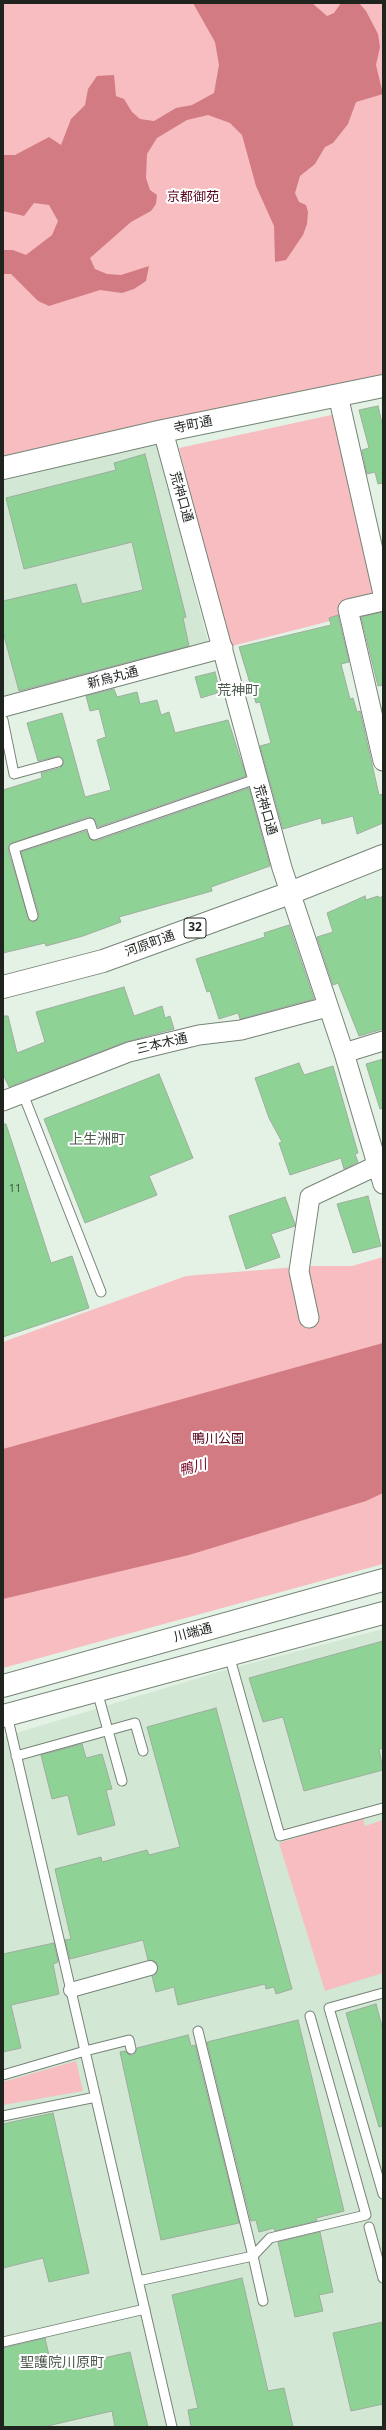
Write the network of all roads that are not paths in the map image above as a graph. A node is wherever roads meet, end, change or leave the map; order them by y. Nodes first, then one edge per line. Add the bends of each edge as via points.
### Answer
1 (383, 386) edge
2 (338, 395) junction
3 (163, 431) junction
4 (3, 468) edge
5 (376, 530) edge
6 (383, 594) edge
7 (383, 601) edge
8 (223, 648) junction
9 (3, 707) edge
10 (3, 720) edge
11 (383, 761) edge
12 (58, 762) dead end
13 (256, 779) junction
14 (383, 856) edge
15 (290, 894) junction
16 (32, 916) dead end
17 (3, 987) edge
18 (327, 1007) junction
19 (383, 1041) edge
20 (344, 1053) junction
21 (23, 1094) junction
22 (3, 1101) edge
23 (378, 1165) junction
24 (383, 1184) edge
25 (100, 1292) dead end
26 (309, 1318) dead end
27 (383, 1580) edge
28 (383, 1613) edge
29 (229, 1654) junction
30 (3, 1686) edge
31 (97, 1691) junction
32 (5, 1716) edge
33 (108, 1731) junction
34 (143, 1751) dead end
35 (16, 1756) junction
36 (122, 1781) dead end
37 (383, 1808) edge
38 (150, 1968) dead end
39 (71, 1990) junction
40 (383, 1993) edge
41 (310, 2016) dead end
42 (198, 2031) dead end
43 (131, 2049) dead end
44 (85, 2051) junction
45 (3, 2074) edge
46 (96, 2096) junction
47 (3, 2116) edge
48 (383, 2194) edge
49 (369, 2227) dead end
50 (253, 2256) junction
51 (383, 2278) edge
52 (138, 2281) junction
53 (263, 2301) dead end
54 (145, 2309) junction
55 (3, 2342) edge
56 (172, 2427) edge

1 - 2 street, 寺町通
2 - 3 street, 寺町通
2 - 5 street
3 - 4 street, 寺町通
3 - 8 street, 荒神口通
5 - 6 street
7 - 11 street via 348,608
8 - 9 street, 新烏丸通
8 - 13 street, 荒神口通
10 - 12 lane via 14,774
13 - 15 street, 荒神口通
13 - 16 lane via 94,836 90,822 14,848
14 - 15 street, 河原町通 / 32
15 - 17 street, 河原町通 / 32 via 103,961
15 - 18 street, 荒神口通
18 - 20 street, 荒神口通
18 - 21 street, 三本木通 via 241,1030 199,1036 129,1052
19 - 20 street
20 - 23 street, 荒神口通
21 - 22 street, 三本木通
21 - 25 lane
23 - 24 street, 荒神口通
23 - 26 street via 310,1197 299,1271
27 - 30 street, 川端通
28 - 29 street
29 - 31 street
29 - 37 lane via 280,1836
31 - 32 street
31 - 33 lane
32 - 35 lane
33 - 34 lane via 135,1723
33 - 35 lane
33 - 36 lane
35 - 39 lane
38 - 39 street
39 - 44 lane
40 - 48 lane via 330,2008
41 - 50 lane via 366,2215 270,2238
42 - 50 lane
43 - 44 lane via 129,2040
44 - 45 lane
44 - 46 lane
46 - 47 lane
46 - 52 lane
49 - 51 lane
50 - 52 lane
50 - 53 lane
52 - 54 lane
54 - 55 lane
54 - 56 lane

